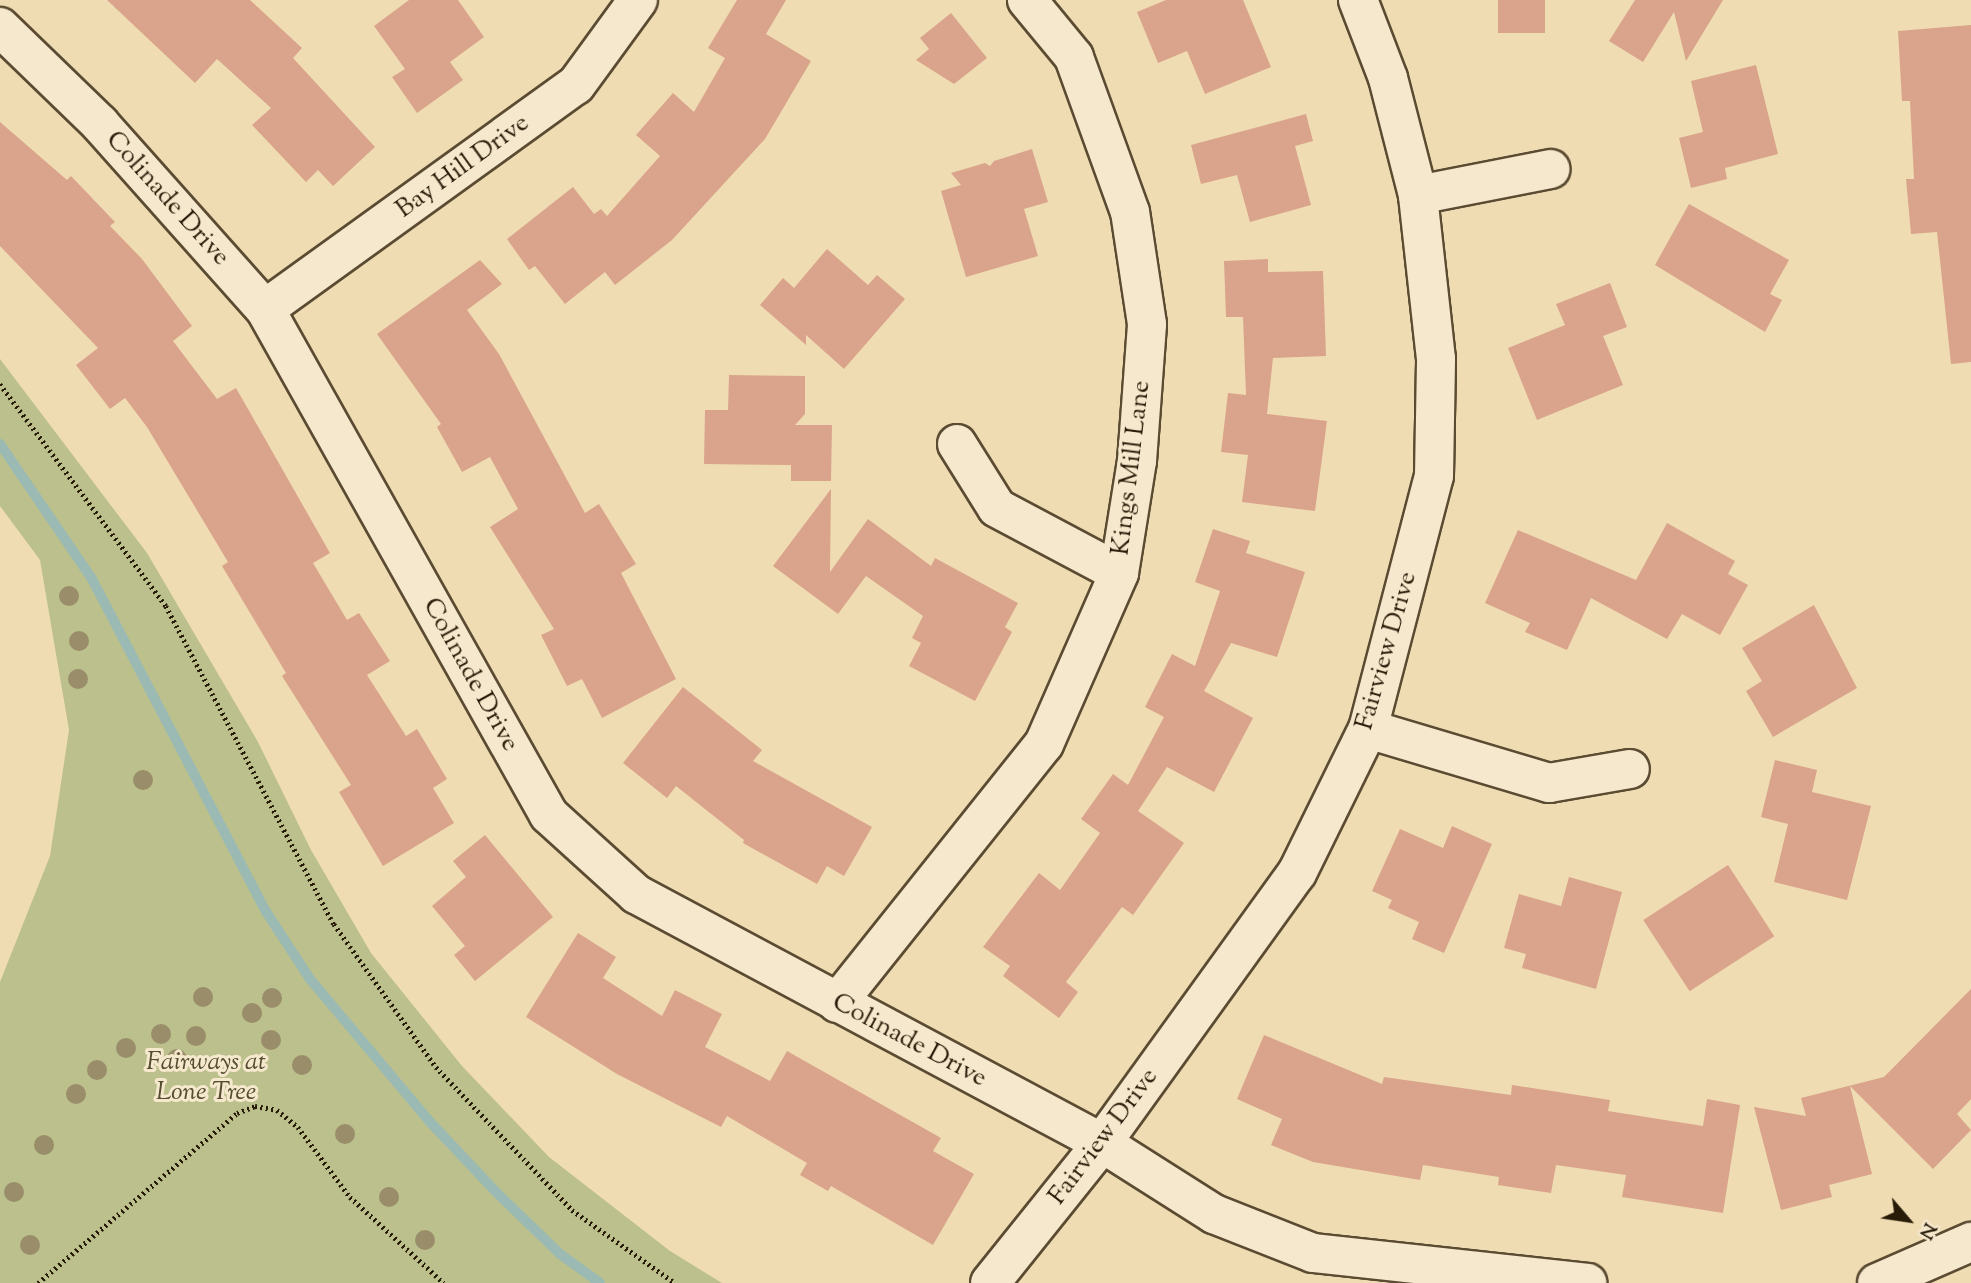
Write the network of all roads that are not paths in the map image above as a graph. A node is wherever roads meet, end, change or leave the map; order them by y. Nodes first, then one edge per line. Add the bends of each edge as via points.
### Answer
1 (638, 0) edge
2 (1027, 0) edge
3 (1358, 0) edge
4 (0, 27) edge
5 (1550, 169) dead end
6 (1418, 195) junction
7 (265, 309) junction
8 (957, 444) dead end
9 (1119, 573) junction
10 (1368, 729) junction
11 (1630, 769) dead end
12 (837, 1003) junction
13 (1102, 1143) junction
14 (1971, 1242) edge
15 (990, 1283) edge
16 (1587, 1283) edge
17 (1877, 1283) edge

1 - 7 street, Bay Hill Drive via 576,85
2 - 9 street, Kings Mill Lane via 1074,57 1130,212 1147,324 1137,461
3 - 6 street, Fairview Drive via 1388,78
4 - 7 street, Colinade Drive via 100,124
5 - 6 street
6 - 10 street, Fairview Drive via 1436,359 1434,476
7 - 12 street, Colinade Drive via 549,815 636,894
8 - 9 street via 997,508
9 - 12 street, Kings Mill Lane via 1044,744
10 - 11 street via 1549,783
10 - 13 street, Fairview Drive via 1297,873
12 - 13 street, Colinade Drive
13 - 15 street, Fairview Drive
13 - 16 street, Colinade Drive via 1214,1214 1312,1253
14 - 17 street

